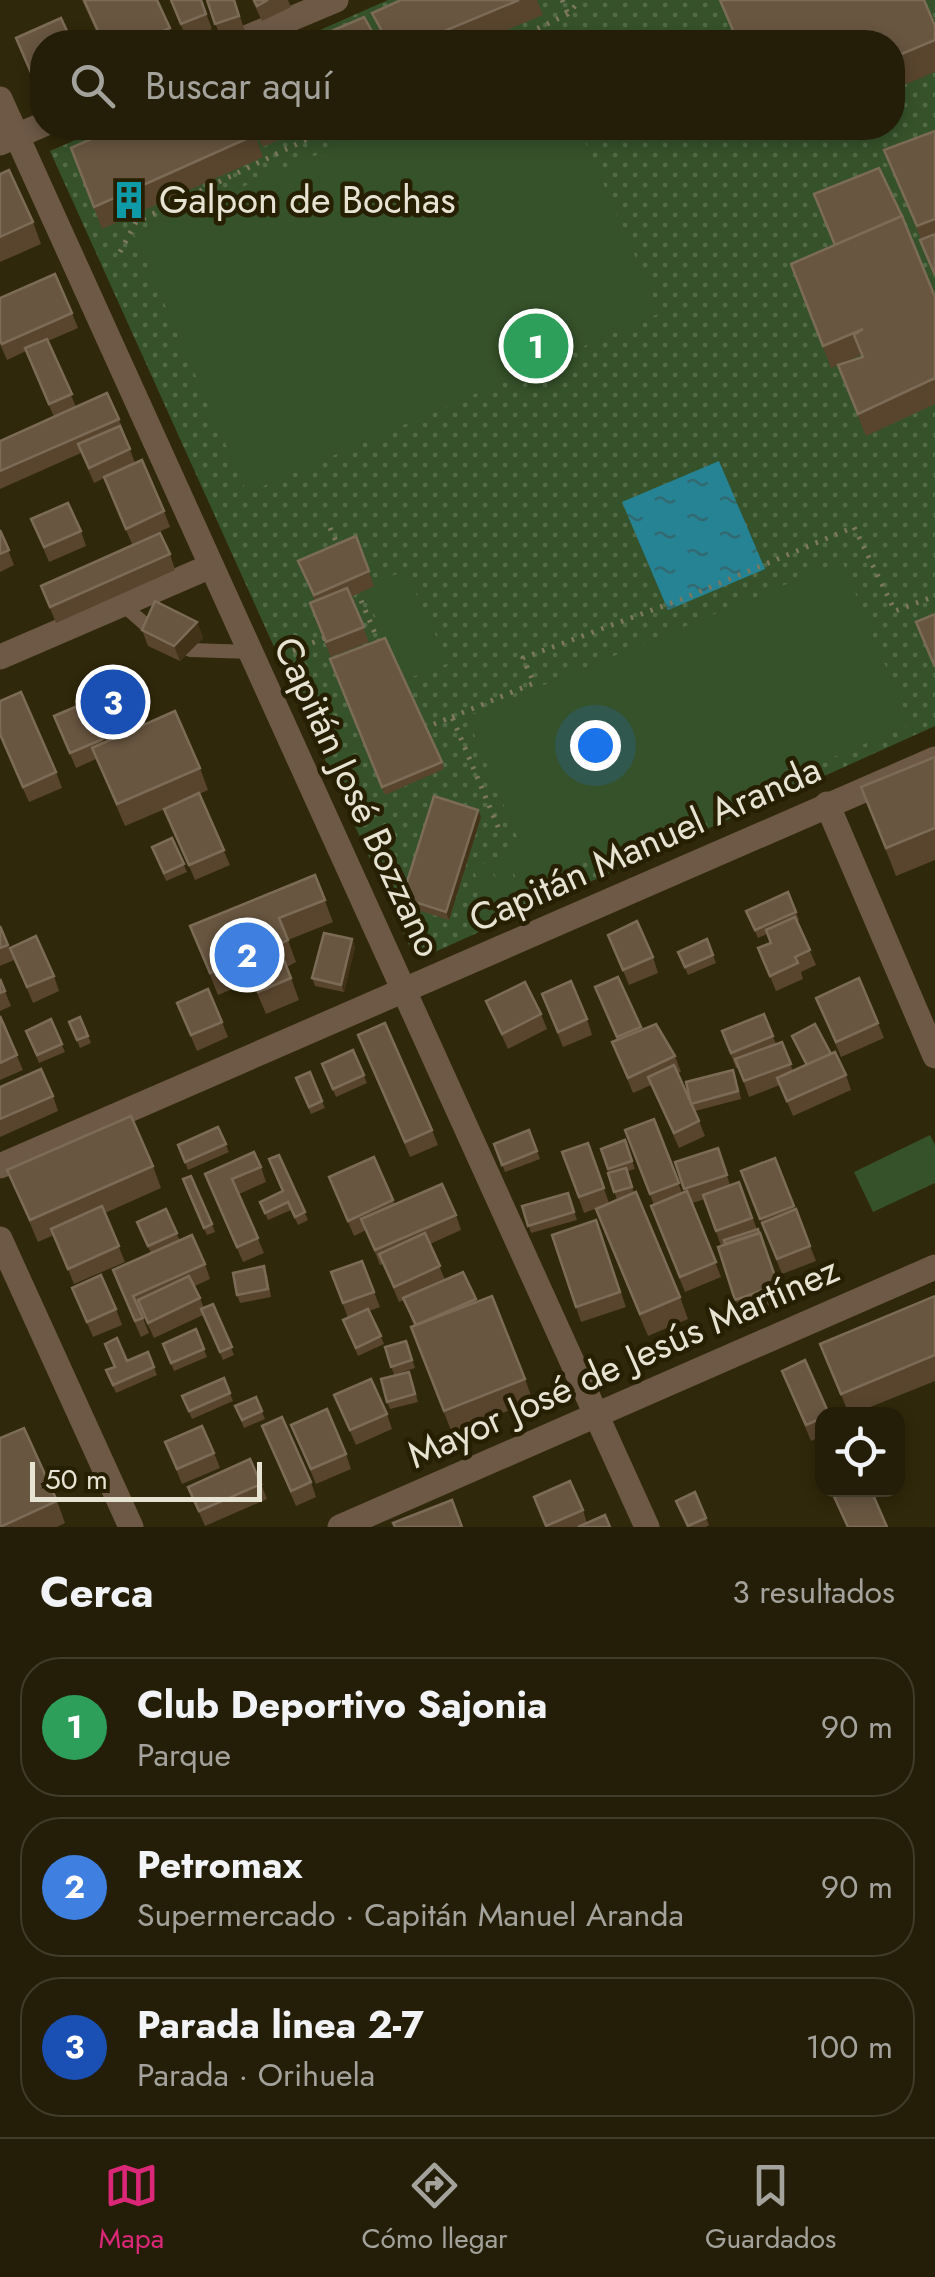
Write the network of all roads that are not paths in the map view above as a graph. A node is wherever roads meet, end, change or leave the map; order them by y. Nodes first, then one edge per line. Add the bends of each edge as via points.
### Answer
1 (336, 0) edge
2 (265, 30) edge
3 (0, 98) edge
4 (9, 139) edge
5 (210, 566) junction
6 (122, 604) junction
7 (154, 632) edge
8 (190, 650) edge
9 (251, 652) junction
10 (0, 657) edge
11 (935, 759) edge
12 (827, 804) junction
13 (406, 990) junction
14 (935, 1056) edge
15 (0, 1166) edge
16 (0, 1238) edge
17 (935, 1266) edge
18 (596, 1415) junction
19 (131, 1527) edge
20 (340, 1527) edge
21 (647, 1527) edge

1 - 2 street
3 - 4 street, Capitán José Bozzano
4 - 5 street, Capitán José Bozzano
5 - 6 street
5 - 9 street, Capitán José Bozzano
6 - 7 lane
6 - 10 street
8 - 9 lane
9 - 13 street, Capitán José Bozzano
11 - 12 street, Capitán Manuel Aranda
12 - 13 street, Capitán Manuel Aranda
12 - 14 street
13 - 15 street, Capitán Manuel Aranda
13 - 18 street, Capitán José Bozzano
16 - 19 street
17 - 18 street, Mayor José de Jesús Martínez
18 - 20 street, Mayor José de Jesús Martínez
18 - 21 street, Capitán José Bozzano

